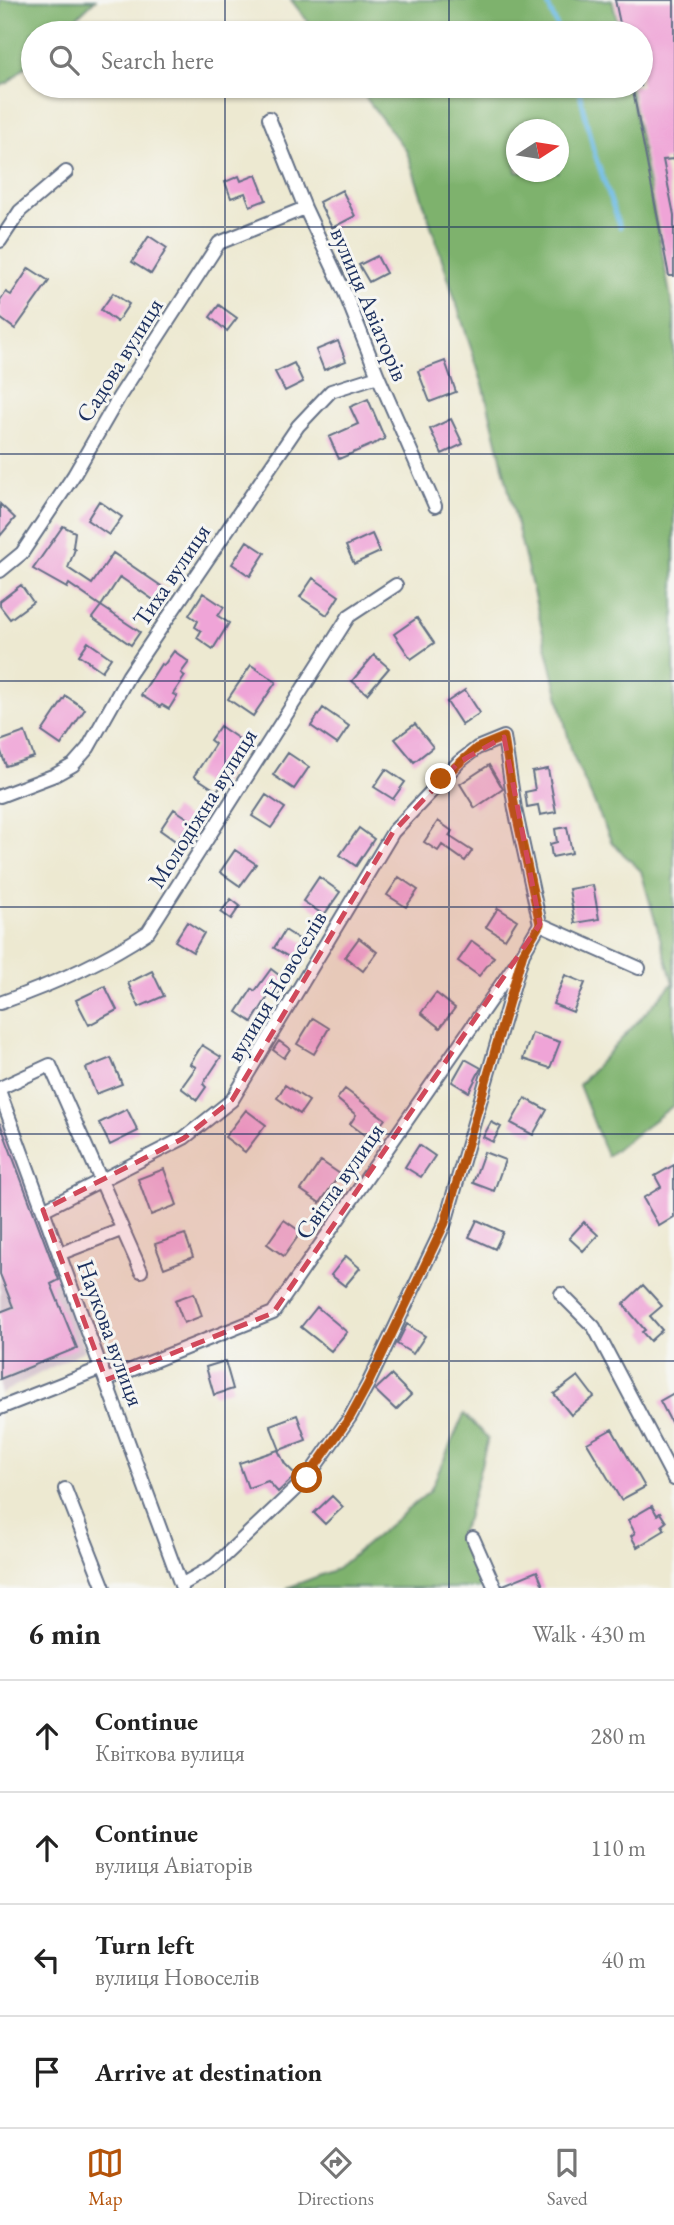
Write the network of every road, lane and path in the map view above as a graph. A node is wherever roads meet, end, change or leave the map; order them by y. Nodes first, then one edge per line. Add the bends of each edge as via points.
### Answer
1 (269, 118) dead end
2 (66, 172) dead end
3 (305, 208) junction
4 (0, 241) edge
5 (378, 376) junction
6 (435, 506) dead end
7 (0, 571) edge
8 (397, 584) dead end
9 (0, 796) edge
10 (540, 924) junction
11 (523, 953) junction
12 (639, 968) dead end
13 (0, 1003) edge
14 (0, 1088) edge
15 (0, 1093) edge
16 (101, 1180) junction
17 (43, 1210) junction
18 (121, 1230) junction
19 (59, 1254) junction
20 (141, 1270) dead end
21 (561, 1294) dead end
22 (104, 1374) junction
23 (0, 1408) edge
24 (674, 1479) edge
25 (65, 1489) dead end
26 (473, 1538) dead end
27 (181, 1587) edge
28 (104, 1588) edge
29 (495, 1588) edge

1 - 3 street, вулиця Авіаторів
2 - 4 street via 20,211
3 - 5 street, вулиця Авіаторів
3 - 7 street, Садова вулиця via 219,243 22,553
5 - 6 street, вулиця Авіаторів
5 - 9 street, Тиха вулиця via 331,391 298,426 136,664 74,765
8 - 13 street, Молодіжна вулиця via 349,616 148,932 114,953
10 - 11 street, Світла вулиця
10 - 12 street
10 - 16 street, вулиця Новоселів via 504,737 477,748 460,762 393,832 232,1100 184,1138
11 - 22 street, Світла вулиця via 273,1312
11 - 27 street via 445,1223 368,1384 307,1478 214,1566
14 - 16 street via 50,1065
15 - 17 street, Наукова вулиця
16 - 17 street, вулиця Новоселів
16 - 18 street
17 - 19 street, Наукова вулиця
18 - 19 street
18 - 20 street
19 - 22 street, Наукова вулиця
21 - 24 street via 593,1327
22 - 23 street, Світла вулиця
22 - 27 street, Наукова вулиця
25 - 28 street
26 - 29 street

